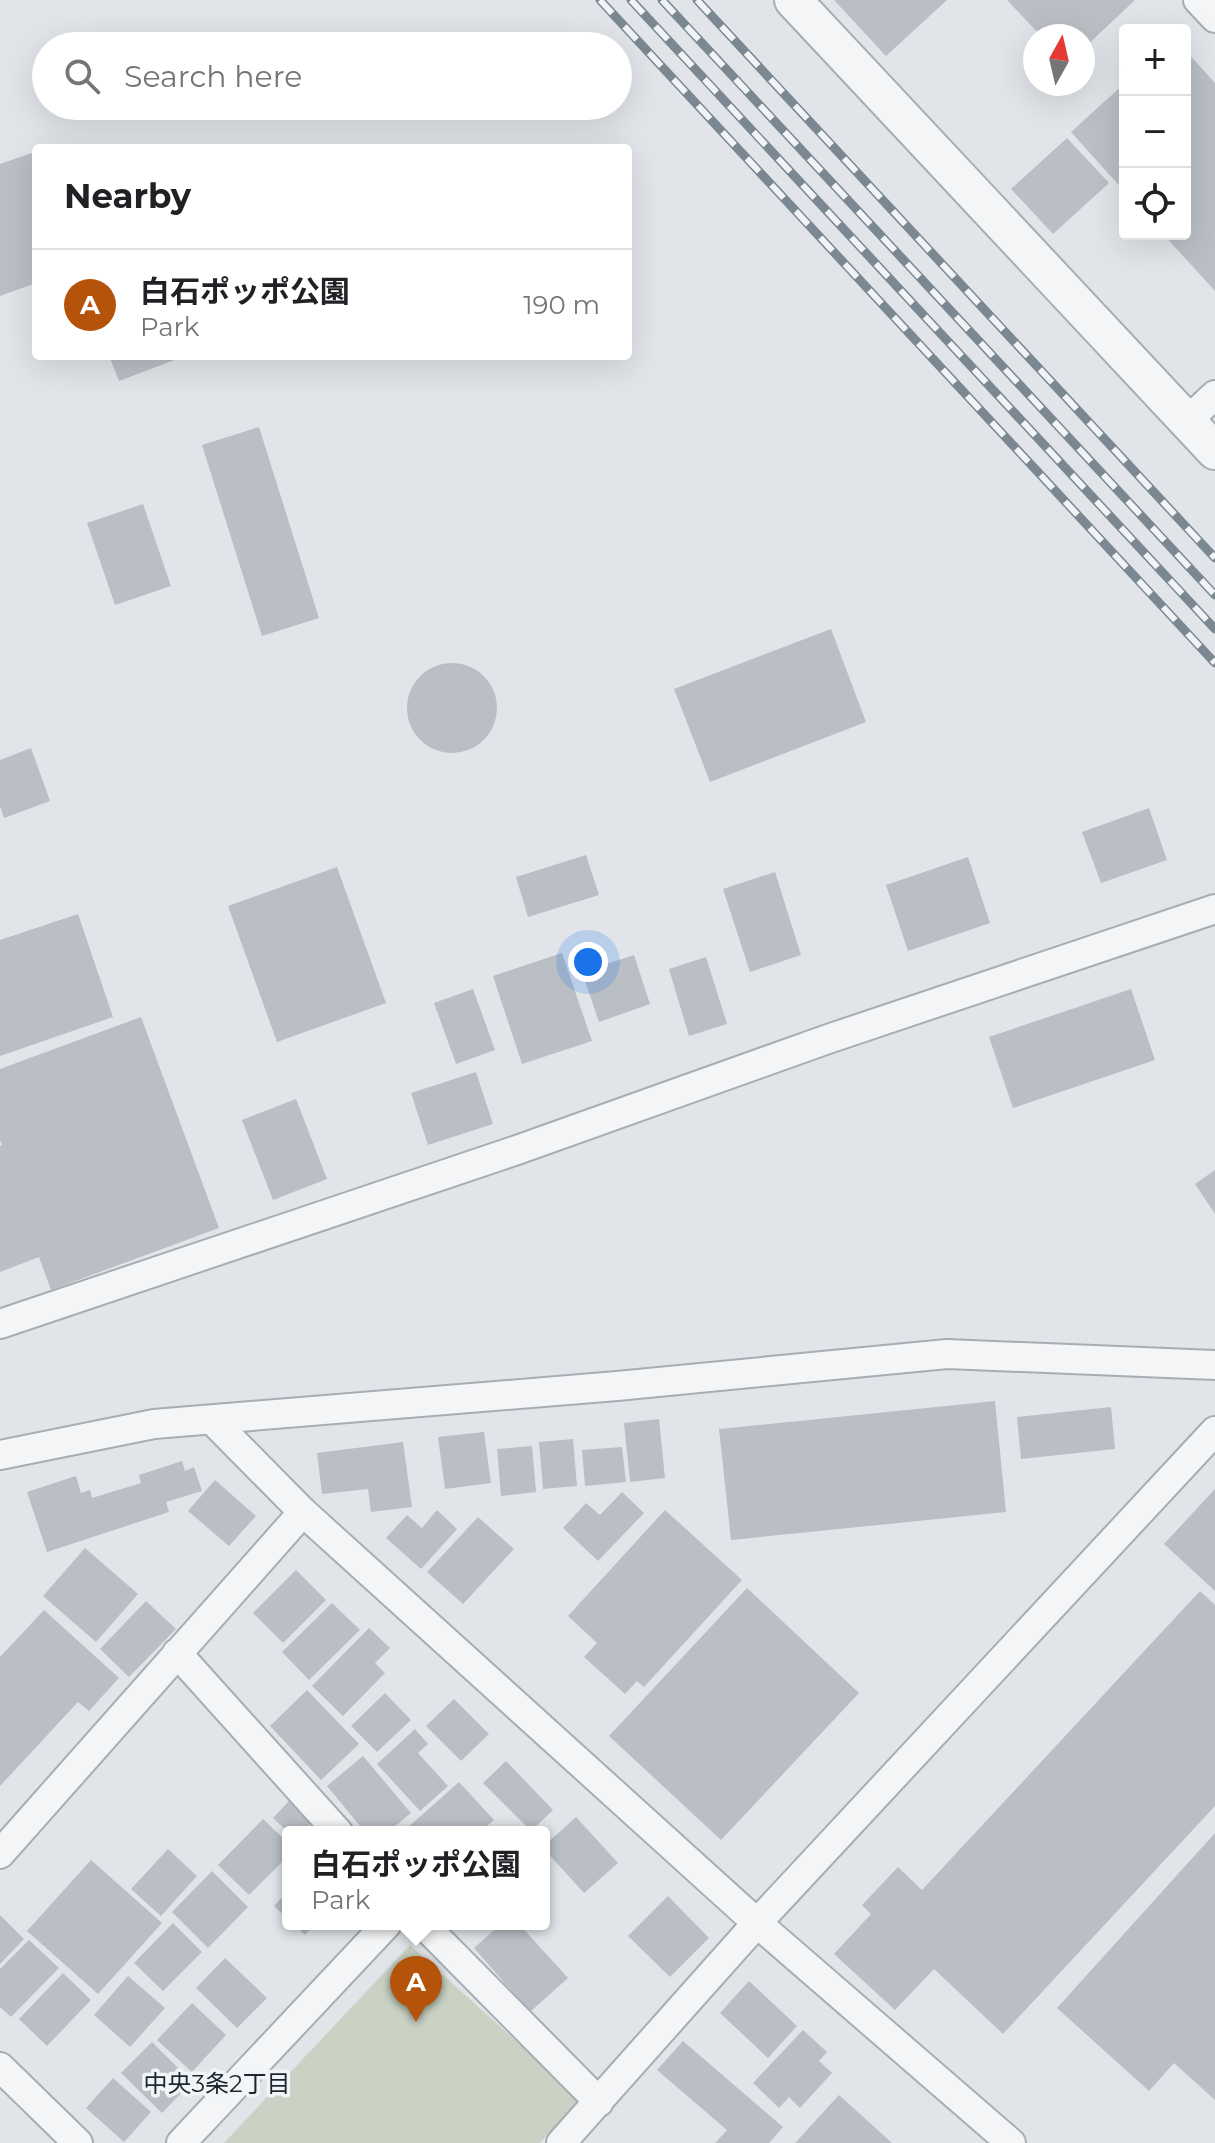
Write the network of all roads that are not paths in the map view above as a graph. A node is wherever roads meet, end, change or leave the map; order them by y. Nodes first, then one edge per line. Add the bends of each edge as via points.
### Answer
1 (793, 0) edge
2 (1198, 0) edge
3 (1215, 18) edge
4 (1215, 395) edge
5 (1187, 421) junction
6 (1215, 451) edge
7 (1215, 909) edge
8 (0, 1324) edge
9 (1215, 1365) edge
10 (212, 1420) junction
11 (1215, 1431) edge
12 (0, 1455) edge
13 (303, 1512) junction
14 (177, 1653) junction
15 (333, 1826) edge
16 (0, 1854) edge
17 (757, 1923) junction
18 (381, 1930) edge
19 (429, 1930) edge
20 (0, 2067) edge
21 (599, 2102) junction
22 (78, 2143) edge
23 (181, 2143) edge
24 (561, 2143) edge
25 (1011, 2143) edge

1 - 5 street
2 - 3 street
4 - 5 street
5 - 6 street
7 - 8 street
9 - 10 street via 947,1354
10 - 12 street via 154,1424
10 - 13 street
11 - 17 street
13 - 14 street
13 - 17 street
14 - 15 street
14 - 16 street
17 - 21 street
17 - 25 street
18 - 23 street
19 - 21 street
20 - 22 street
21 - 24 street

